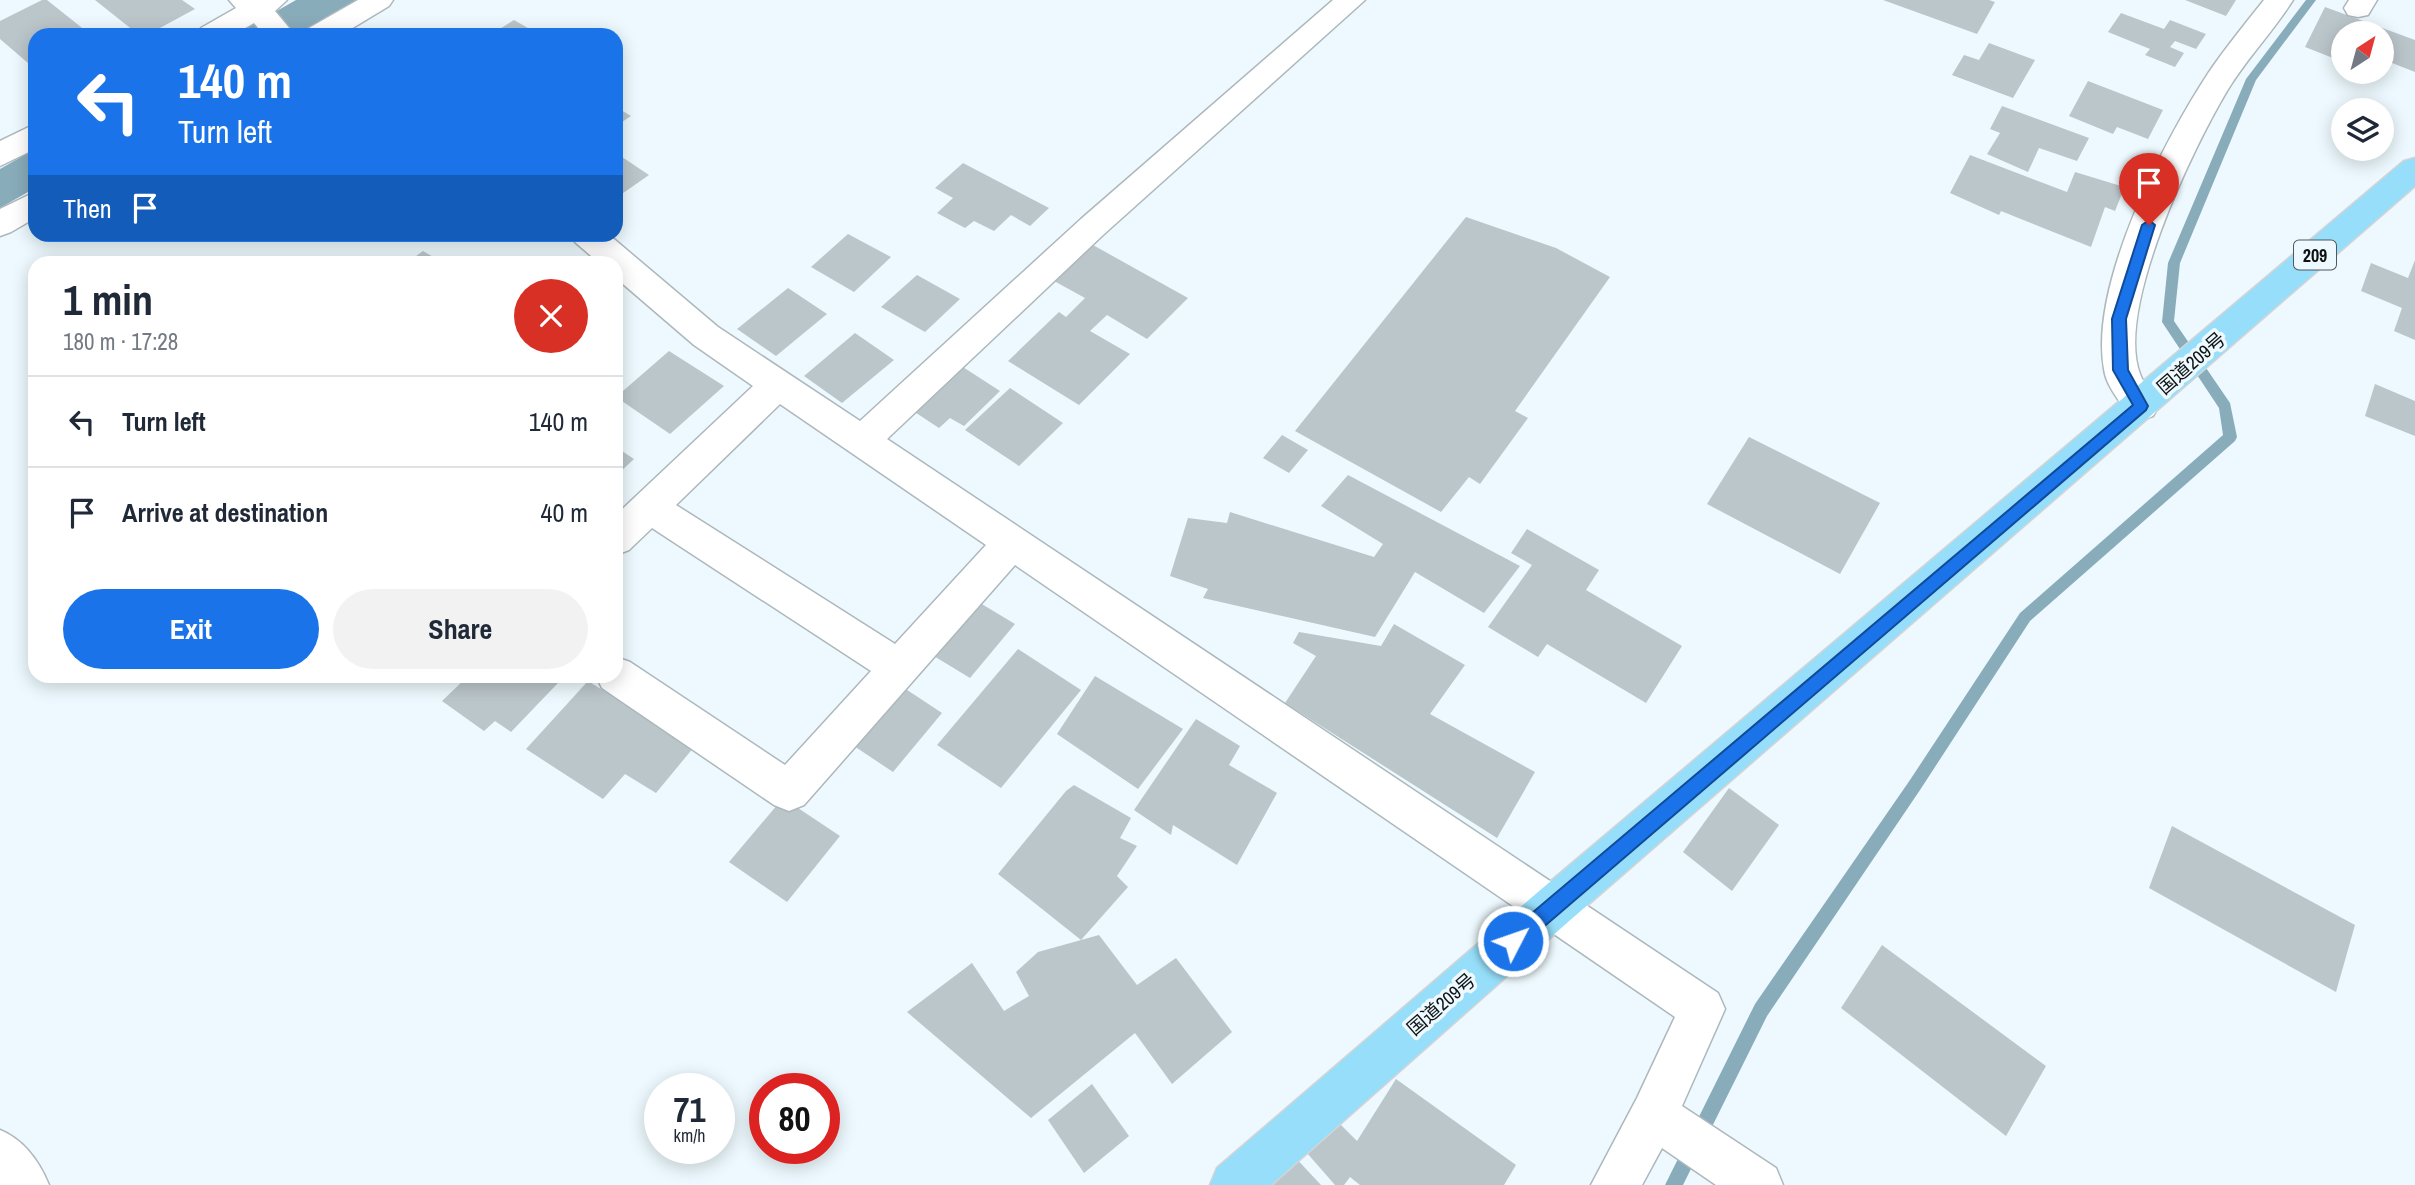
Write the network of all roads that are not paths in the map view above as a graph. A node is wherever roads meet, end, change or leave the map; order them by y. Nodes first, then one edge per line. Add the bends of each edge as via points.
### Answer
1 (379, 0) edge
2 (2279, 0) edge
3 (258, 3) edge
4 (1339, 3) edge
5 (221, 28) edge
6 (275, 28) edge
7 (331, 28) edge
8 (28, 139) edge
9 (0, 155) edge
10 (2411, 178) edge
11 (28, 207) edge
12 (0, 223) edge
13 (595, 242) edge
14 (612, 256) edge
15 (623, 265) edge
16 (778, 384) junction
17 (2154, 395) junction
18 (863, 440) junction
19 (649, 507) junction
20 (623, 532) edge
21 (1013, 541) junction
22 (899, 668) junction
23 (623, 680) edge
24 (1553, 906) junction
25 (1662, 1121) junction
26 (0, 1154) edge
27 (1741, 1173) edge
28 (25, 1185) edge
29 (1234, 1185) edge
30 (1615, 1185) edge

1 - 7 street
2 - 17 street via 2214,89 2175,162 2140,246 2119,319 2121,370
3 - 5 street
3 - 6 street
4 - 18 street
8 - 9 street
10 - 17 highway, 国道209号 / 209
11 - 12 street
13 - 14 street
15 - 16 street via 706,336
16 - 18 street
16 - 19 street
17 - 24 highway, 国道209号 / 209
18 - 21 street
19 - 20 street
19 - 22 street
21 - 22 street
21 - 24 street
22 - 23 street via 789,792
24 - 25 street via 1702,1009
24 - 29 highway, 国道209号 / 209
25 - 27 street
25 - 30 street
26 - 28 street

